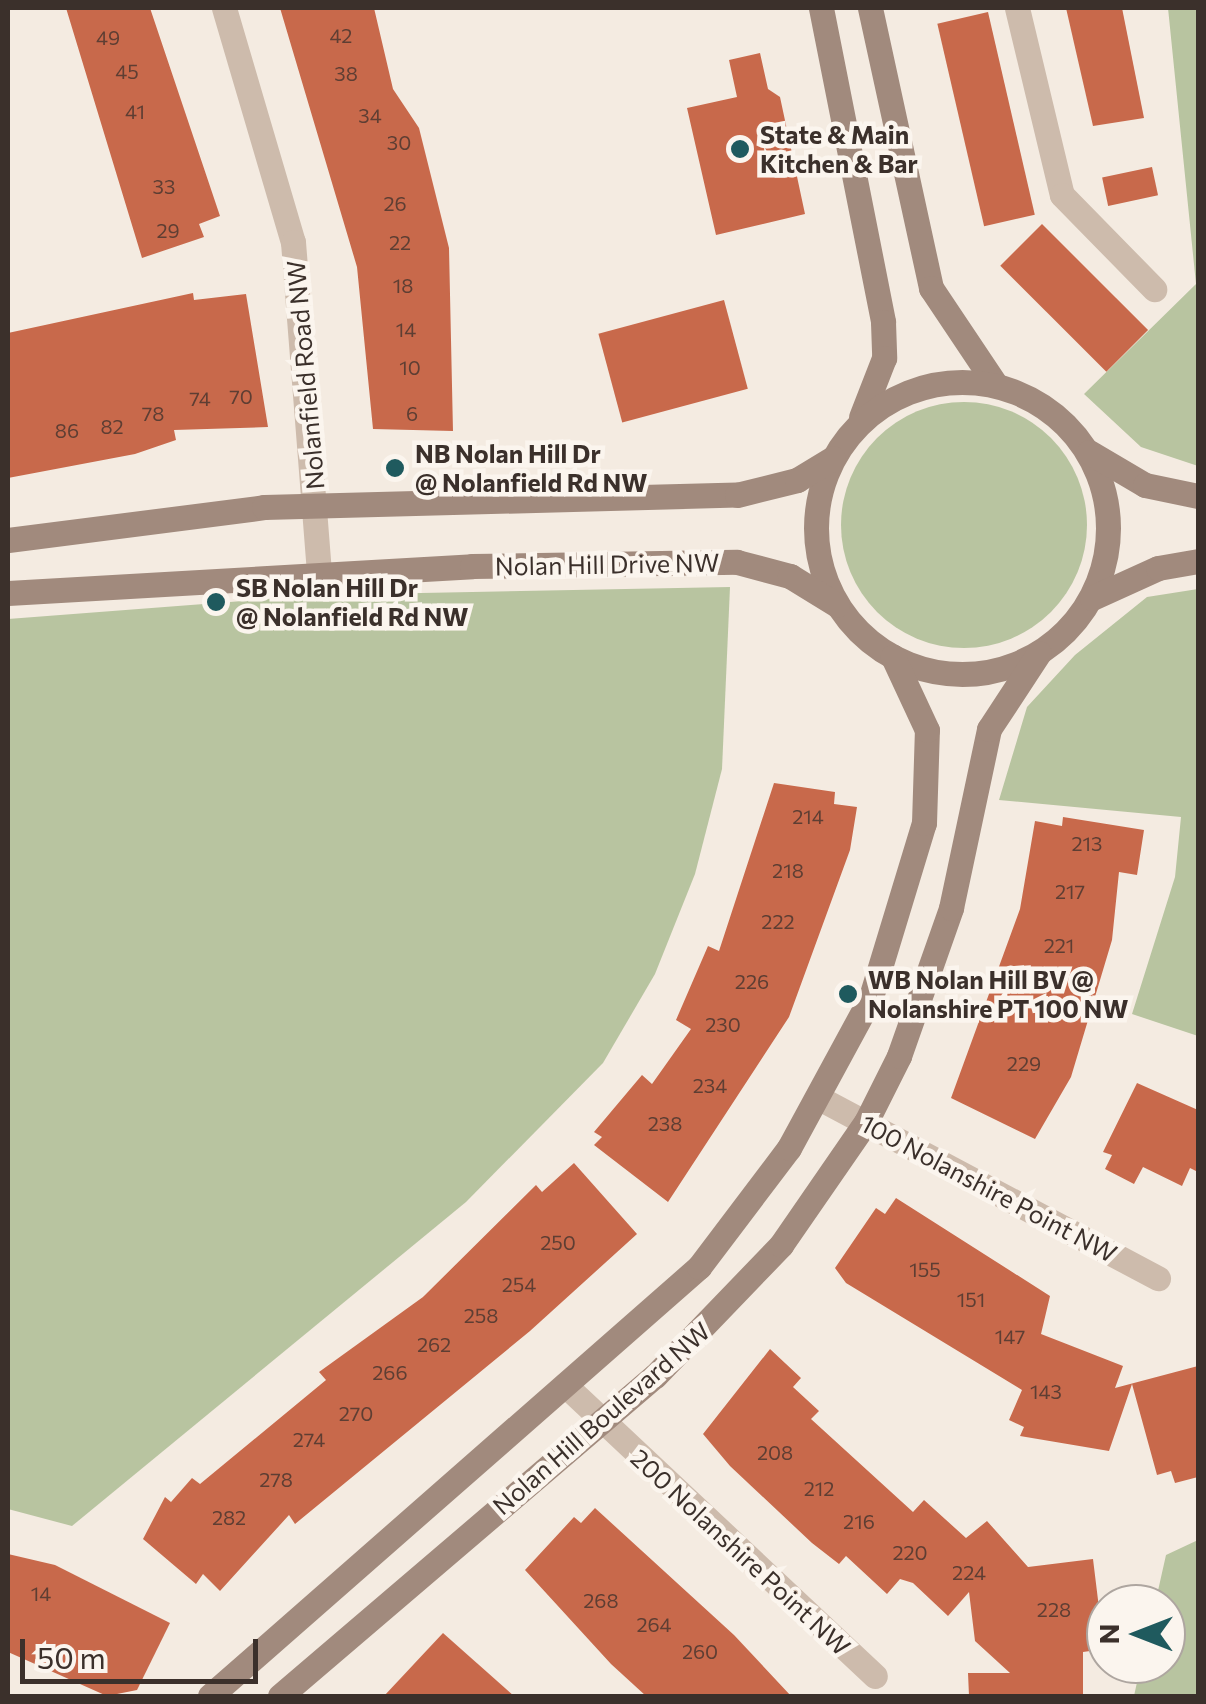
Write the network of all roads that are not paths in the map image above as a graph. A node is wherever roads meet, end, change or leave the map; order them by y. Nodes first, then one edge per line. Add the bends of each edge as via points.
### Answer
1 (224, 8) edge
2 (821, 8) edge
3 (870, 8) edge
4 (1017, 8) edge
5 (1154, 289) dead end
6 (996, 385) junction
7 (856, 427) junction
8 (1088, 451) junction
9 (833, 458) junction
10 (1198, 496) edge
11 (316, 505) junction
12 (8, 540) edge
13 (1198, 561) edge
14 (319, 573) junction
15 (8, 593) edge
16 (1092, 598) junction
17 (837, 605) junction
18 (1040, 653) junction
19 (893, 658) junction
20 (820, 1098) junction
21 (866, 1122) junction
22 (1158, 1278) dead end
23 (565, 1384) junction
24 (602, 1421) junction
25 (875, 1676) dead end
26 (210, 1696) edge
27 (280, 1696) edge

1 - 11 street, Nolanfield Road NW via 293,242
2 - 7 street via 883,322 876,390
3 - 6 street via 931,288
4 - 5 street via 1062,195
6 - 7 street via 920,387
6 - 8 street via 1063,421
7 - 9 street
8 - 10 street via 1145,485
8 - 16 street via 1109,524
9 - 11 street via 797,480 737,495
9 - 17 street via 816,532
11 - 12 street
11 - 14 street, Nolanfield Road NW
13 - 16 street via 1158,568
14 - 15 street, Nolan Hill Drive NW
14 - 17 street, Nolan Hill Drive NW via 737,562 790,576
16 - 18 street
17 - 19 street
18 - 19 street via 966,675
18 - 21 street, Nolan Hill Boulevard NW via 989,729 928,983
19 - 20 street, Nolan Hill Boulevard NW via 926,730 924,823 870,997
20 - 21 street, 100 Nolanshire Point NW
20 - 23 street, Nolan Hill Boulevard NW via 698,1267
21 - 22 street, 100 Nolanshire Point NW
21 - 24 street, Nolan Hill Boulevard NW via 758,1271
23 - 24 street, 200 Nolanshire Point NW
23 - 26 street, Nolan Hill Boulevard NW
24 - 25 street, 200 Nolanshire Point NW
24 - 27 street, Nolan Hill Boulevard NW

